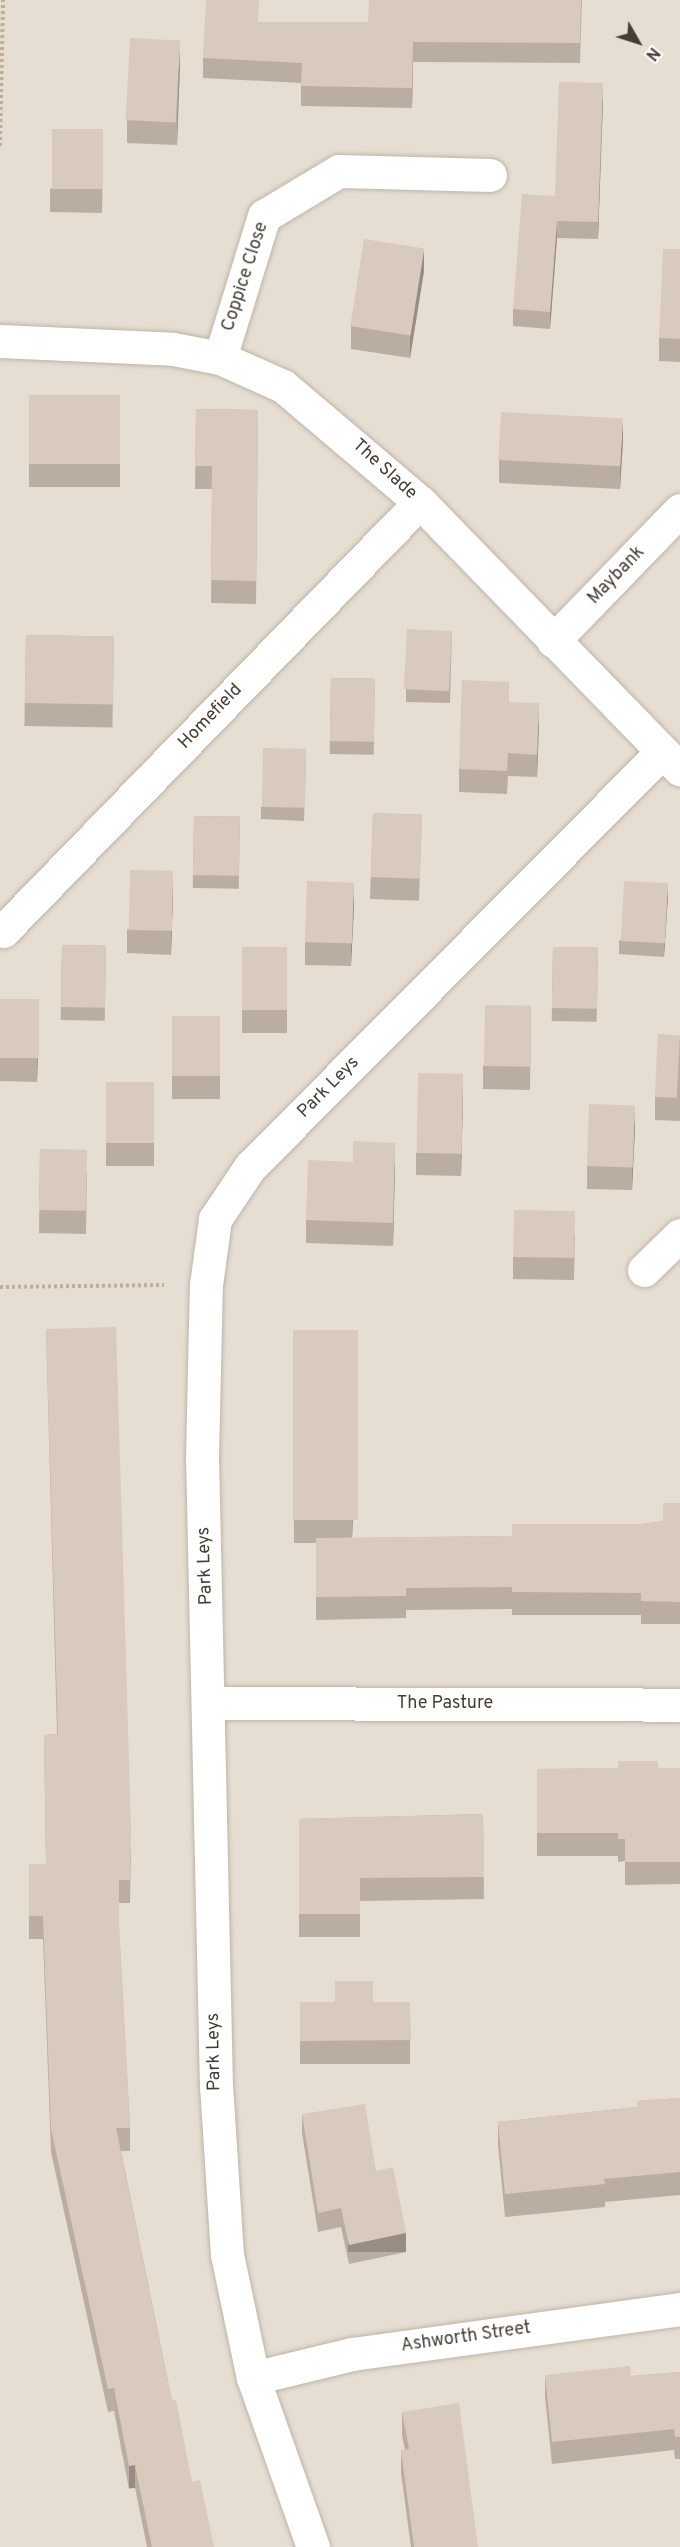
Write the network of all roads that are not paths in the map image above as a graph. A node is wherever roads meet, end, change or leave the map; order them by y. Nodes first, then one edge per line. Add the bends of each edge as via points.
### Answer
1 (490, 175) dead end
2 (0, 341) edge
3 (220, 358) junction
4 (420, 502) junction
5 (680, 510) edge
6 (553, 641) junction
7 (671, 761) edge
8 (3, 931) dead end
9 (680, 1235) edge
10 (644, 1270) dead end
11 (210, 1703) junction
12 (680, 1705) edge
13 (680, 2309) edge
14 (254, 2378) junction
15 (312, 2547) edge

1 - 3 street, Coppice Close via 339,171 264,216
2 - 3 street, The Slade via 95,341
3 - 4 street, The Slade via 283,386
4 - 6 street, The Slade
4 - 8 street, Homefield
5 - 6 street, Maybank
6 - 7 street, The Slade
7 - 11 street, Park Leys via 250,1167 215,1219 206,1285 202,1457
9 - 10 street
11 - 12 street, The Pasture
11 - 14 street, Park Leys via 216,2087 227,2255
13 - 14 street, Ashworth Street via 352,2354
14 - 15 street, Park Leys

